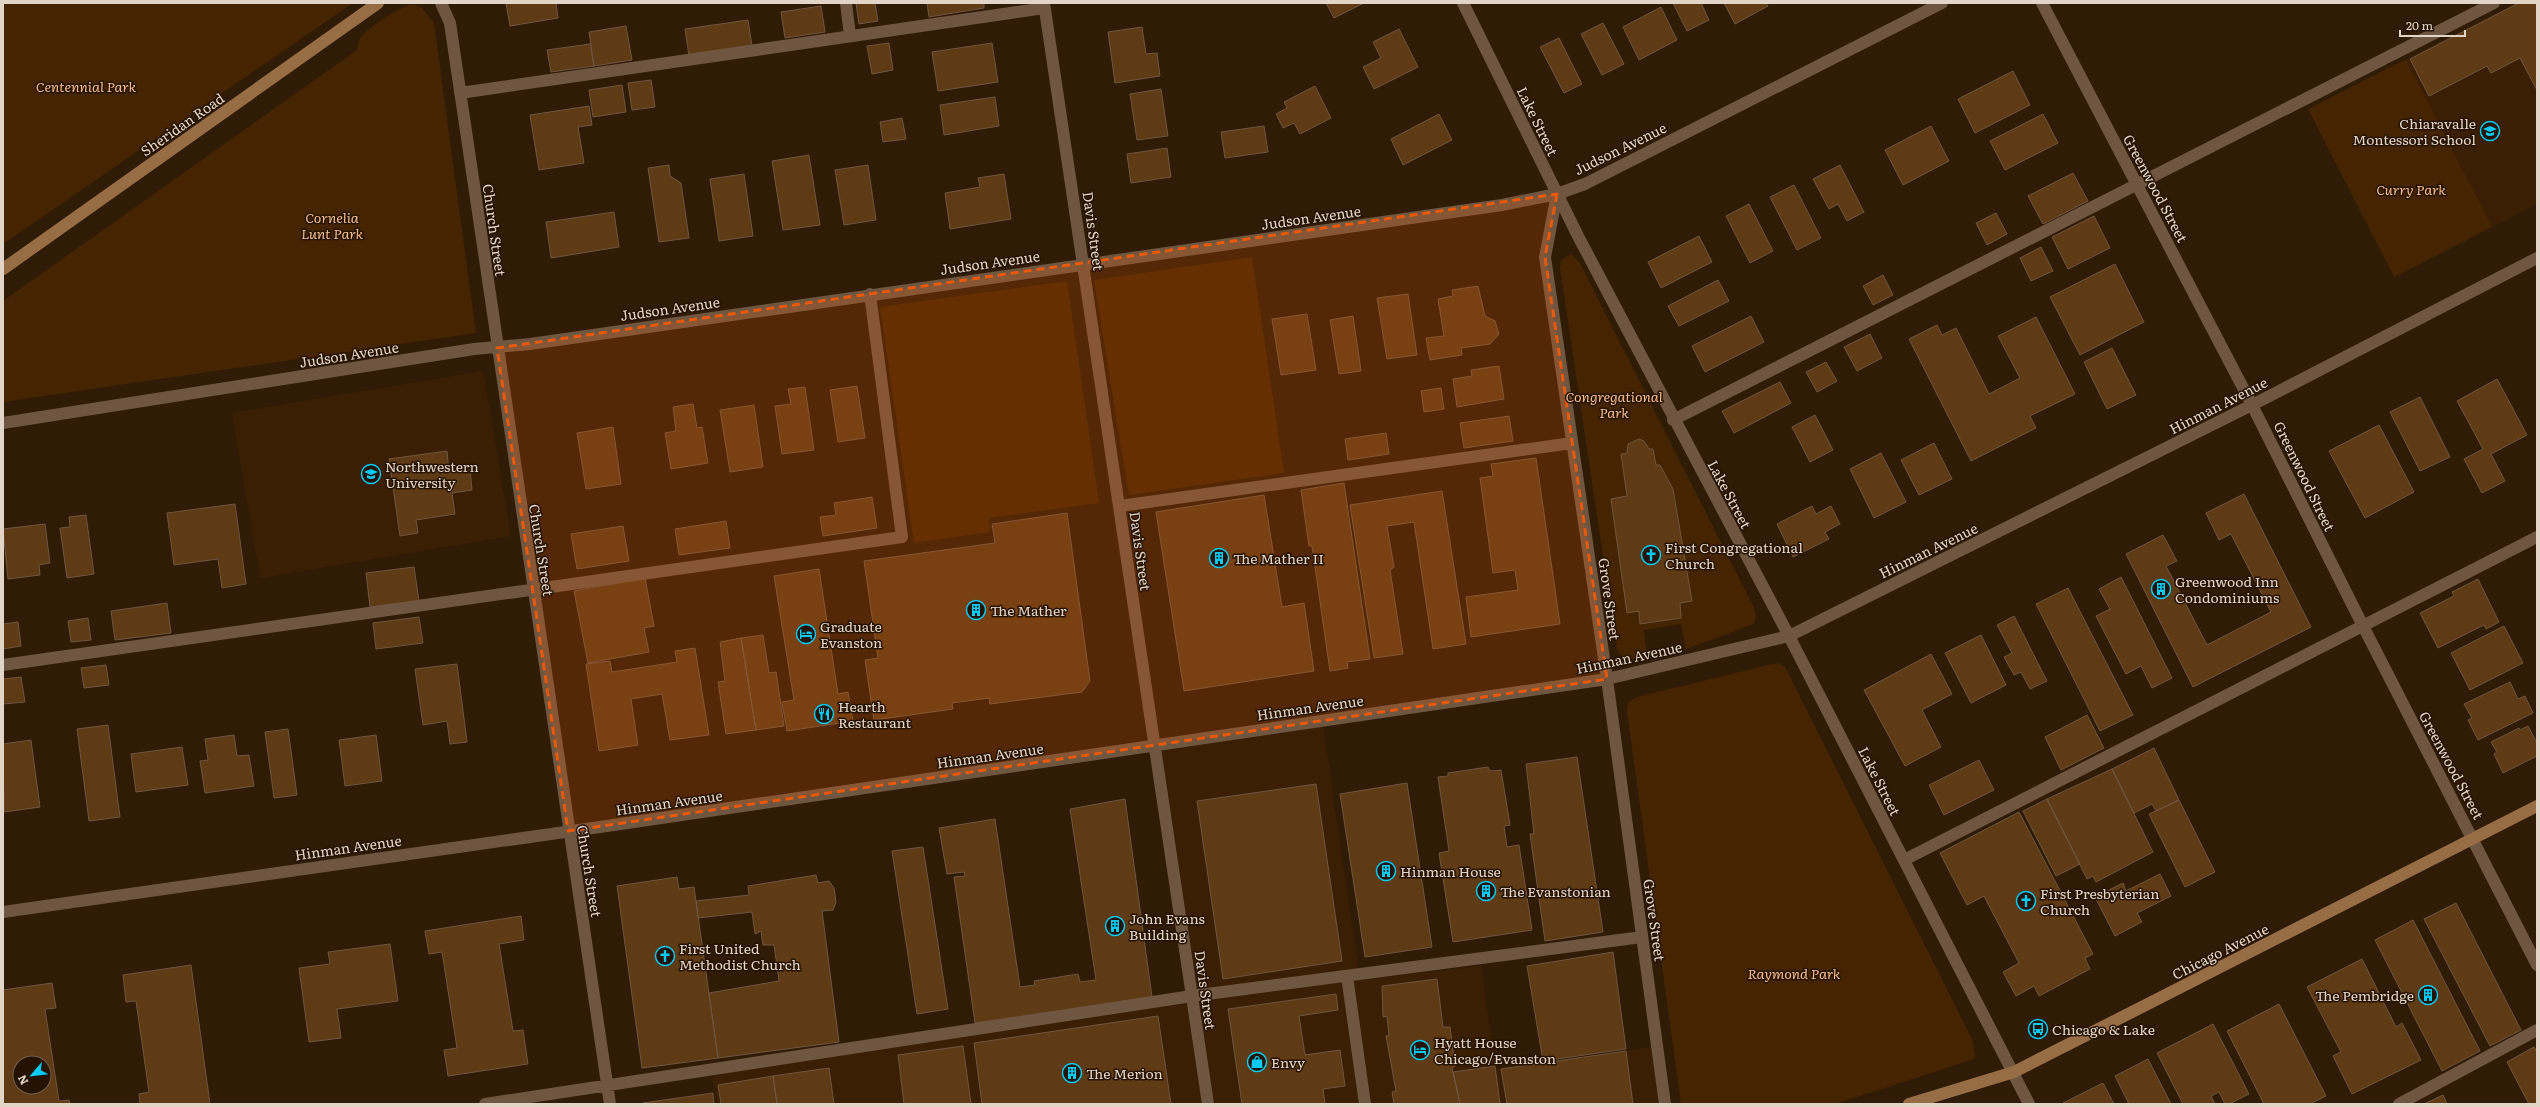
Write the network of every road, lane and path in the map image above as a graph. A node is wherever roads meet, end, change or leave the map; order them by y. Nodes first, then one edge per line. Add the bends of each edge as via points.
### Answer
1 (378, 3) edge
2 (440, 3) edge
3 (846, 3) edge
4 (1463, 3) edge
5 (1942, 3) edge
6 (2042, 3) edge
7 (2494, 3) edge
8 (1045, 5) edge
9 (850, 36) junction
10 (460, 93) junction
11 (2137, 185) junction
12 (1557, 194) junction
13 (2537, 258) edge
14 (1084, 265) junction
15 (3, 269) edge
16 (870, 294) junction
17 (497, 348) junction
18 (2252, 405) junction
19 (1673, 420) junction
20 (3, 423) edge
21 (1572, 443) junction
22 (1120, 506) junction
23 (2537, 537) edge
24 (533, 591) junction
25 (2362, 626) junction
26 (1788, 636) junction
27 (3, 665) edge
28 (1607, 679) junction
29 (1155, 746) junction
30 (2537, 806) edge
31 (568, 831) junction
32 (2474, 840) junction
33 (1904, 860) junction
34 (3, 912) edge
35 (1642, 937) junction
36 (2537, 965) edge
37 (1347, 976) junction
38 (1192, 996) junction
39 (2537, 1030) edge
40 (2014, 1072) junction
41 (608, 1087) junction
42 (485, 1104) edge
43 (610, 1104) edge
44 (1208, 1104) edge
45 (1364, 1104) edge
46 (1664, 1104) edge
47 (1909, 1104) edge
48 (2029, 1104) edge
49 (2399, 1104) edge

1 - 15 main road, Sheridan Road
2 - 10 street, Church Street via 450,23
3 - 9 street
4 - 12 street, Lake Street
5 - 12 street, Judson Avenue via 1585,184
6 - 11 street, Greenwood Street
7 - 11 street
8 - 9 street
8 - 14 street, Davis Street
9 - 10 street
10 - 17 street, Church Street
11 - 18 street, Greenwood Street
11 - 19 street
12 - 14 street, Judson Avenue via 1502,205
12 - 19 street, Lake Street
12 - 21 street, Grove Street via 1545,257
13 - 18 street, Hinman Avenue
14 - 16 street, Judson Avenue
14 - 22 street, Davis Street
16 - 17 street, Judson Avenue
16 - 24 street via 902,537
17 - 20 street, Judson Avenue
17 - 24 street, Church Street
18 - 25 street, Greenwood Street
18 - 26 street, Hinman Avenue
19 - 26 street, Lake Street
21 - 22 street
21 - 28 street, Grove Street
22 - 29 street, Davis Street
23 - 25 street
24 - 27 street
24 - 31 street, Church Street
25 - 32 street, Greenwood Street
25 - 33 street
26 - 28 street, Hinman Avenue
26 - 33 street, Lake Street
28 - 29 street, Hinman Avenue
28 - 35 street, Grove Street
29 - 31 street, Hinman Avenue
29 - 38 street, Davis Street
30 - 32 main road, Chicago Avenue
31 - 34 street, Hinman Avenue
31 - 41 street, Church Street
32 - 36 street, Greenwood Street
32 - 40 main road, Chicago Avenue
33 - 40 street, Lake Street
35 - 37 street
35 - 46 street, Grove Street
37 - 38 street
37 - 45 street
38 - 41 street
38 - 44 street, Davis Street
39 - 49 street
40 - 47 main road, Chicago Avenue
40 - 48 street, Lake Street
41 - 42 street
41 - 43 street, Church Street

